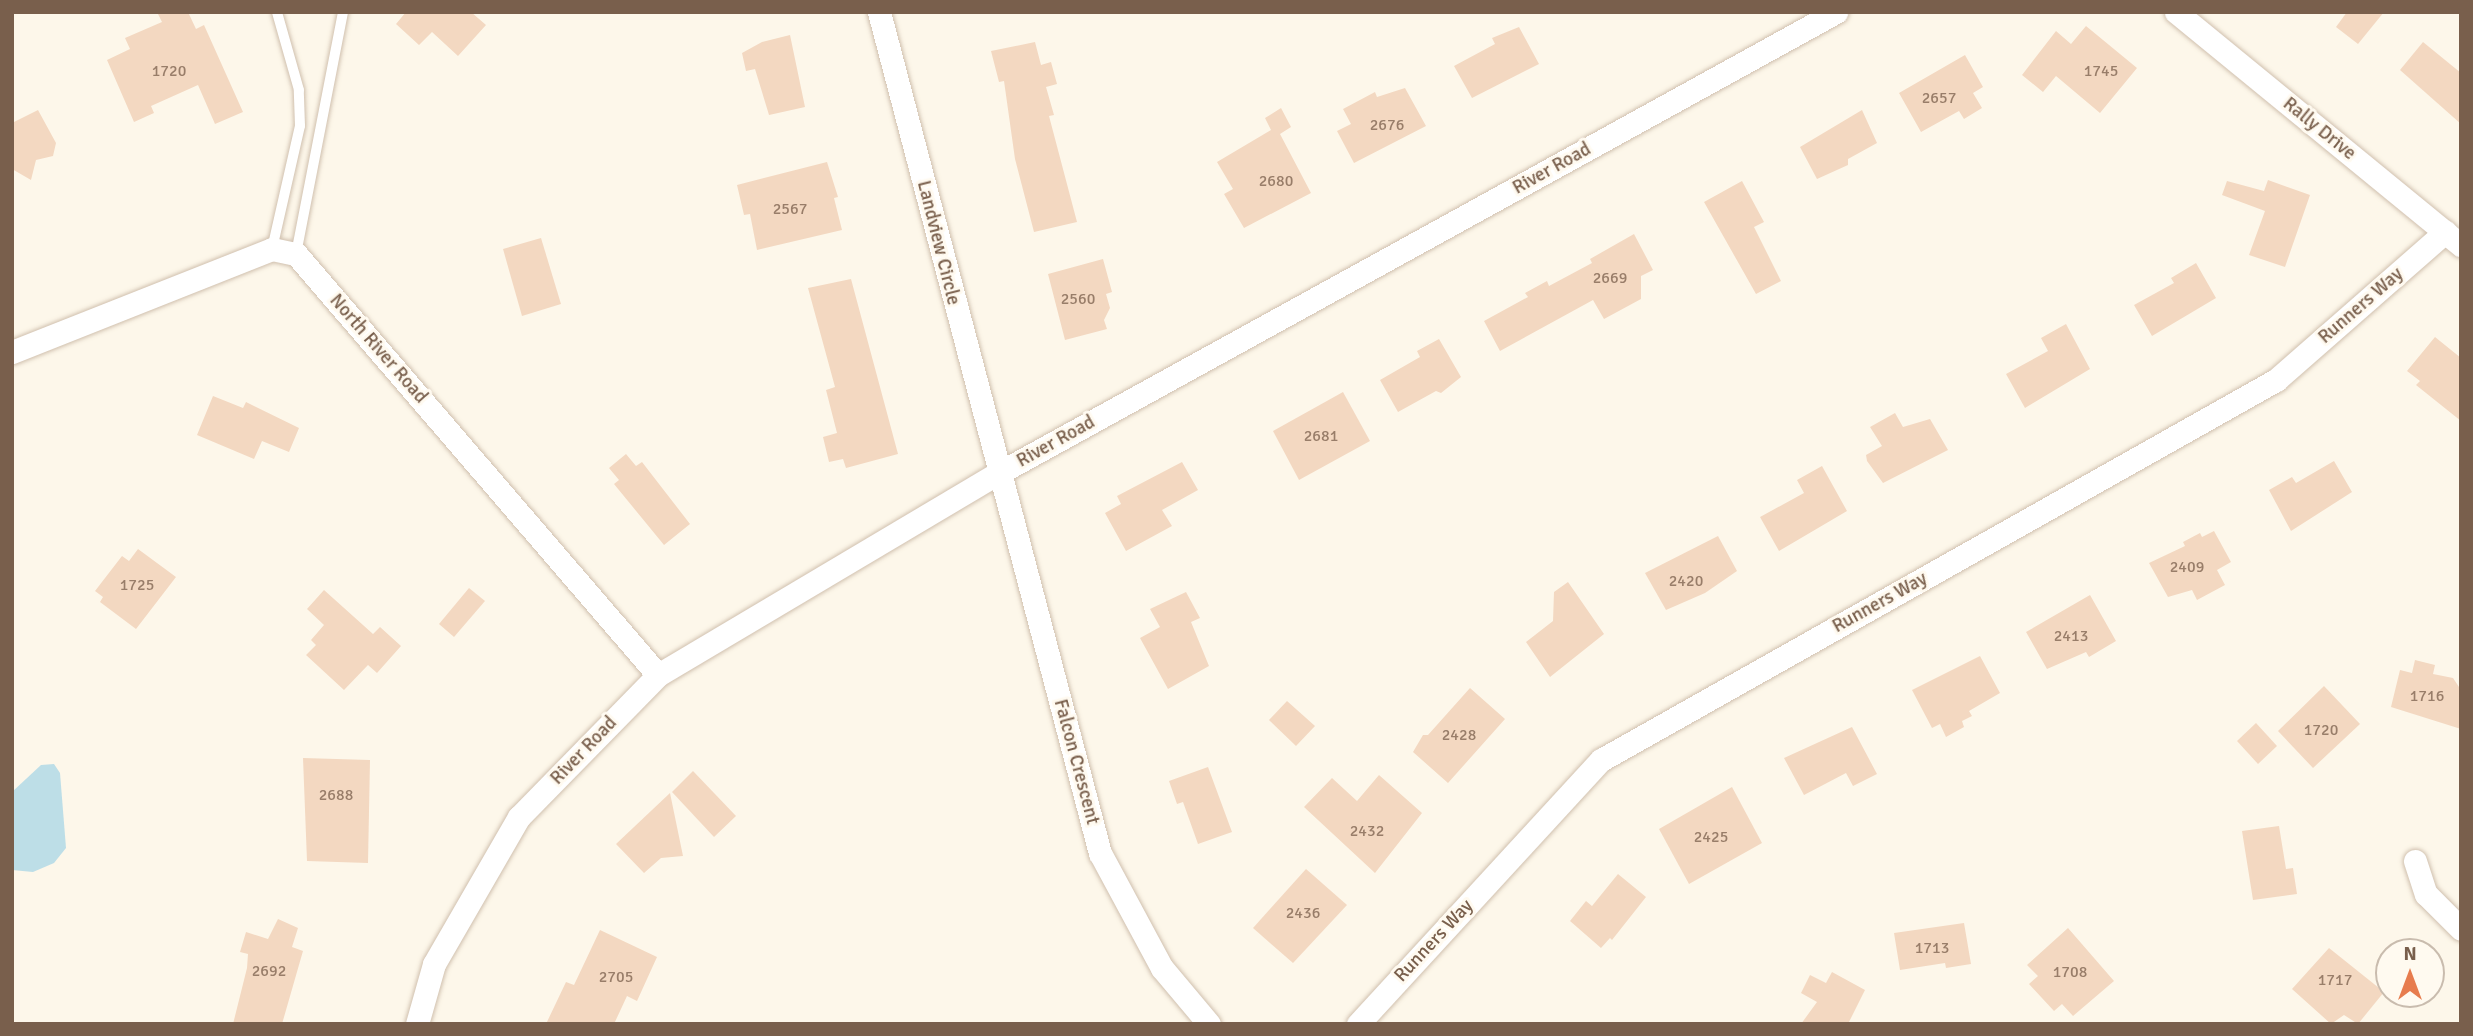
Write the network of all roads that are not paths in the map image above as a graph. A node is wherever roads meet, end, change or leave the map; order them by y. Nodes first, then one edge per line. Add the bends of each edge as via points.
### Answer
1 (277, 12) edge
2 (343, 12) edge
3 (879, 12) edge
4 (1836, 12) edge
5 (2176, 12) edge
6 (2453, 238) edge
7 (272, 249) junction
8 (296, 254) junction
9 (12, 352) edge
10 (998, 474) junction
11 (658, 675) junction
12 (2415, 862) dead end
13 (2461, 929) edge
14 (417, 1024) edge
15 (1209, 1024) edge
16 (1358, 1024) edge

1 - 7 lane via 299,90 300,126
2 - 8 lane
3 - 10 street, Landview Circle
4 - 10 street, River Road
5 - 6 street, Rally Drive
6 - 16 street, Runners Way via 2276,380 1601,760
7 - 8 street
7 - 9 street
8 - 11 street, North River Road
10 - 11 street, River Road
10 - 15 street, Falcon Crescent via 1100,853 1162,968
11 - 14 street, River Road via 519,817 434,964
12 - 13 street via 2426,894

